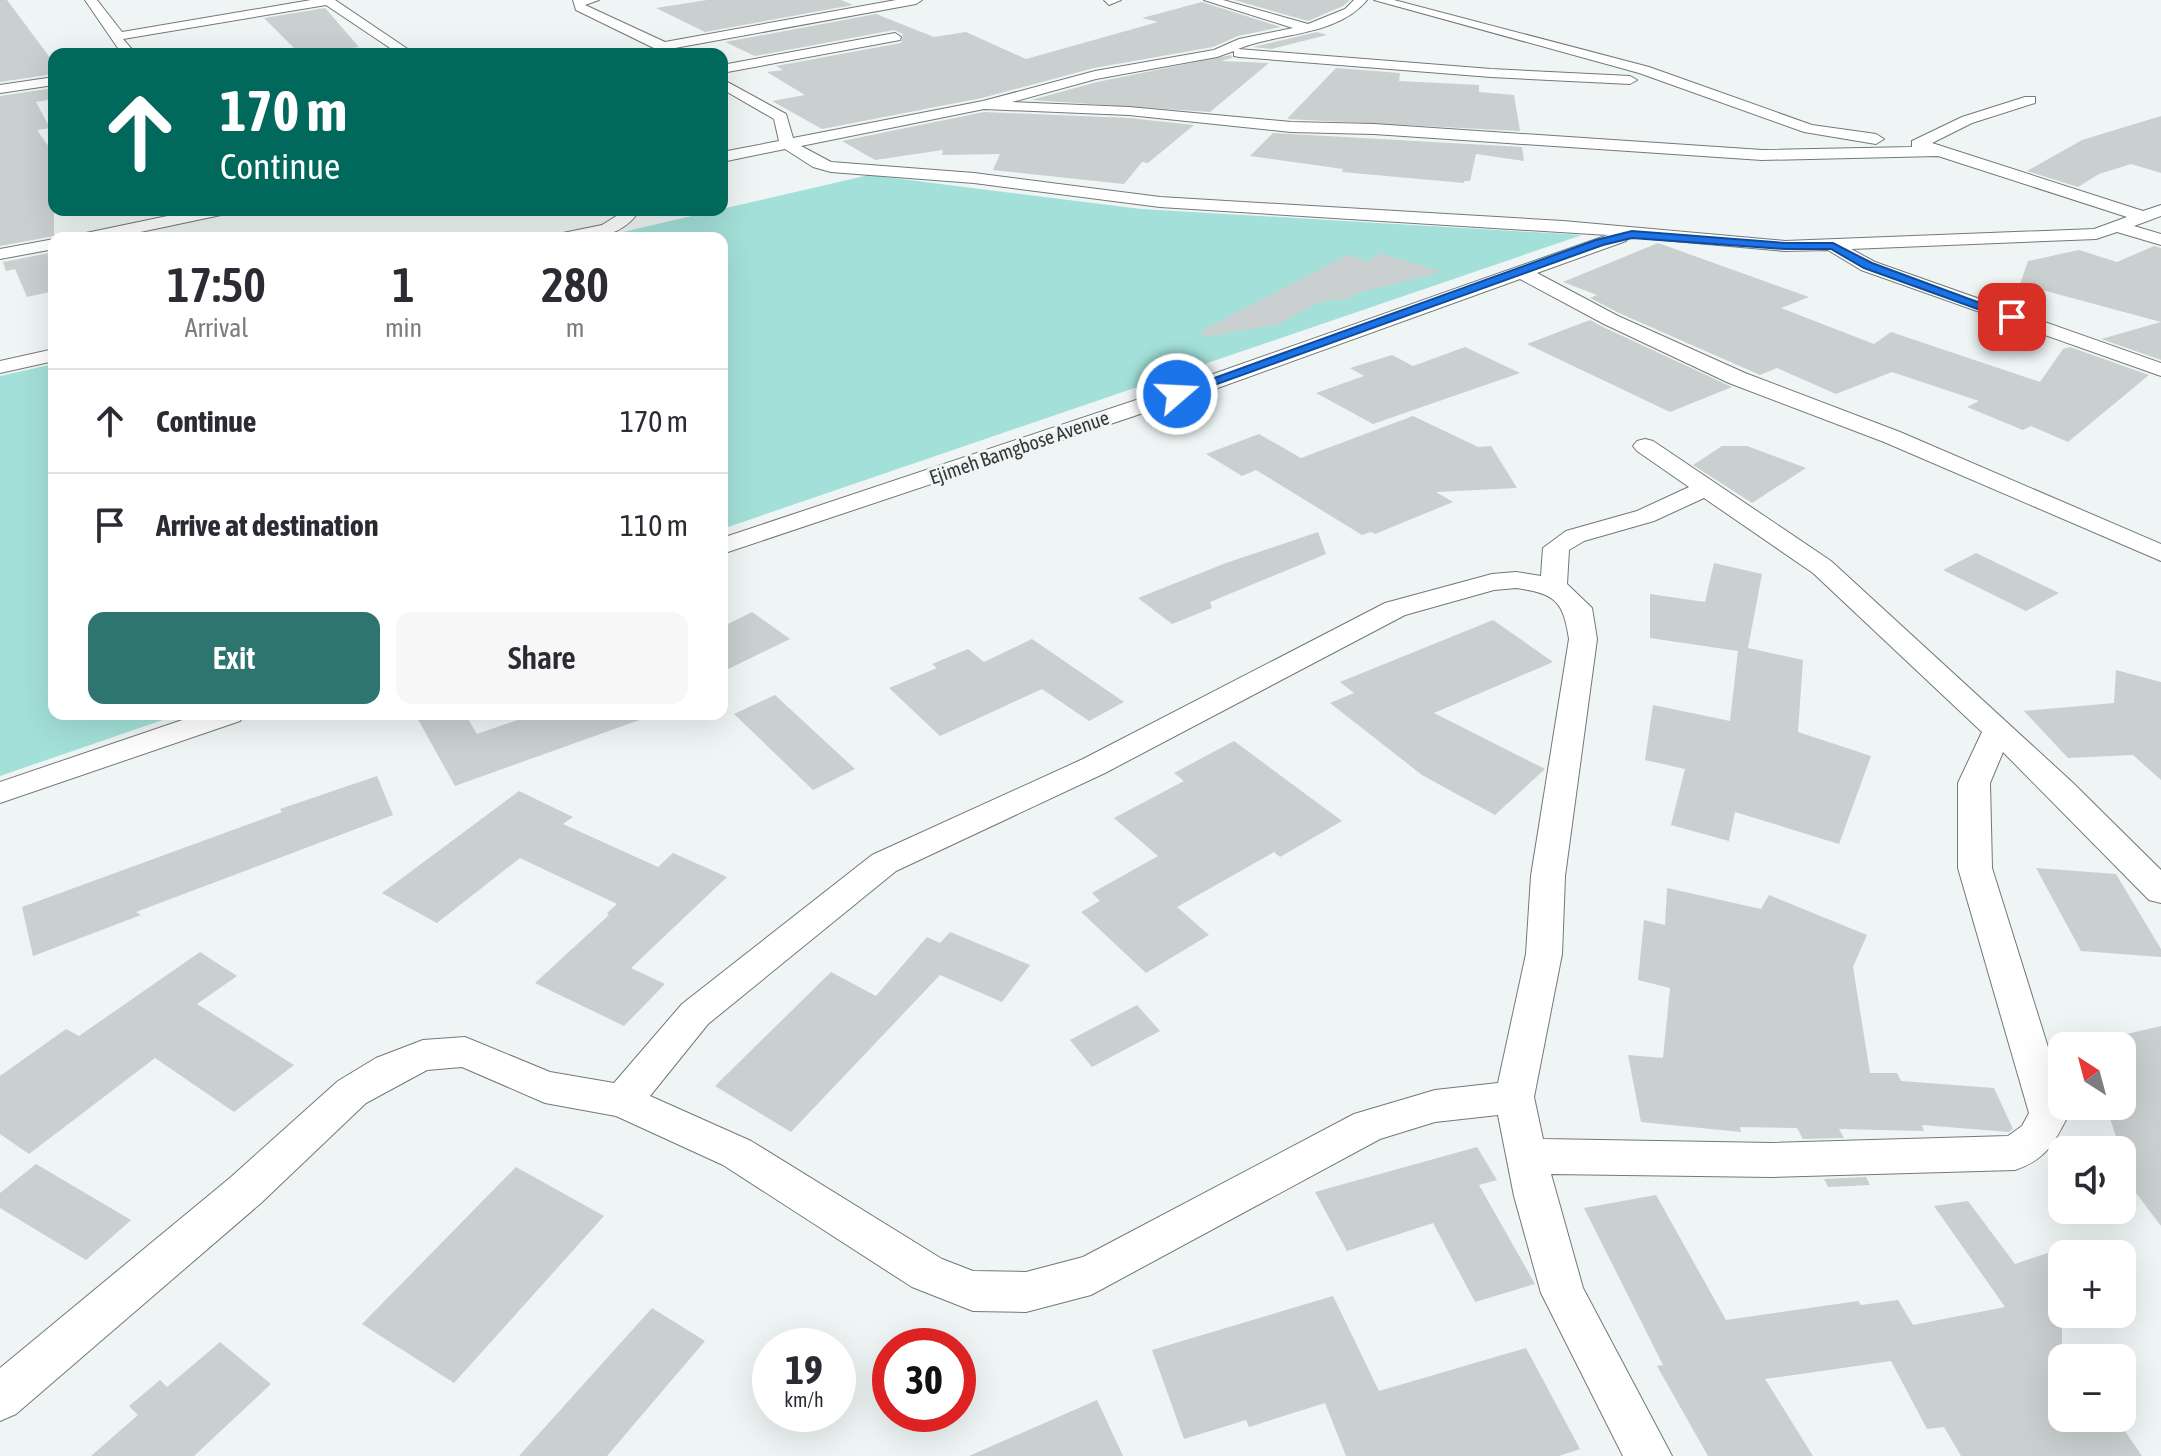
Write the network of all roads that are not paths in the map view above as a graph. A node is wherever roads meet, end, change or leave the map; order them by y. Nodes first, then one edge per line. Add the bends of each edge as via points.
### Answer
1 (91, 0) edge
2 (327, 0) edge
3 (593, 0) edge
4 (916, 0) edge
5 (1210, 0) edge
6 (1361, 0) edge
7 (1380, 0) edge
8 (575, 1) edge
9 (1309, 28) junction
10 (119, 36) junction
11 (895, 37) dead end
12 (663, 46) junction
13 (124, 48) edge
14 (399, 48) edge
15 (666, 48) edge
16 (1217, 53) junction
17 (728, 68) edge
18 (48, 82) edge
19 (1683, 83) junction
20 (728, 86) edge
21 (0, 89) edge
22 (2030, 100) dead end
23 (984, 105) junction
24 (787, 144) junction
25 (1918, 144) junction
26 (1939, 151) junction
27 (728, 156) edge
28 (2153, 214) edge
29 (192, 216) edge
30 (627, 216) edge
31 (2119, 227) junction
32 (115, 232) edge
33 (588, 232) edge
34 (1632, 234) junction
35 (2161, 240) edge
36 (48, 245) edge
37 (1833, 246) junction
38 (0, 254) edge
39 (1519, 271) junction
40 (48, 356) edge
41 (0, 367) edge
42 (2161, 370) edge
43 (1645, 446) dead end
44 (1703, 488) junction
45 (728, 544) edge
46 (2161, 553) edge
47 (1554, 586) junction
48 (213, 720) edge
49 (1998, 729) junction
50 (0, 793) edge
51 (2161, 891) edge
52 (1514, 1097) junction
53 (622, 1101) junction
54 (1526, 1156) junction
55 (0, 1398) edge
56 (1648, 1456) edge

1 - 10 street
2 - 10 street
2 - 14 street
3 - 8 street
4 - 12 street
5 - 9 street
6 - 9 street via 1349,12
7 - 19 street
8 - 12 street
9 - 16 street
10 - 13 street
11 - 17 street
12 - 15 street
16 - 19 street
16 - 23 street via 1095,75
18 - 21 street
19 - 25 street via 1809,129
20 - 24 street via 781,117
22 - 25 street via 1967,120
23 - 24 street
23 - 26 street via 1762,155
24 - 27 street
24 - 34 street via 831,167 974,178 1160,202
25 - 26 street
26 - 28 street
28 - 31 street
29 - 32 street
30 - 33 street
31 - 35 street
31 - 37 street via 2096,234
34 - 37 street
34 - 39 street, Ejimeh Bamgbose Avenue
36 - 38 street
37 - 42 street via 1868,266
39 - 45 street, Ejimeh Bamgbose Avenue via 1207,384
39 - 46 street via 1737,378 1892,437
40 - 41 street
43 - 44 street
44 - 47 street via 1686,500 1607,529 1567,537 1556,548
44 - 49 street via 1822,567
47 - 52 street via 1578,608 1583,639 1548,876 1544,954
47 - 53 street via 1492,582 1395,609 1094,766 884,863 695,1014
48 - 50 street
49 - 51 street
49 - 54 street via 1974,783 1975,868 2049,1114 2036,1138 2015,1153 1772,1160
52 - 53 street via 1435,1106 1368,1126 1091,1275 1026,1292 973,1291 927,1273 737,1153
52 - 54 street
53 - 55 street via 545,1087 465,1052 423,1055 390,1069 352,1092 246,1190
54 - 56 street via 1563,1293

